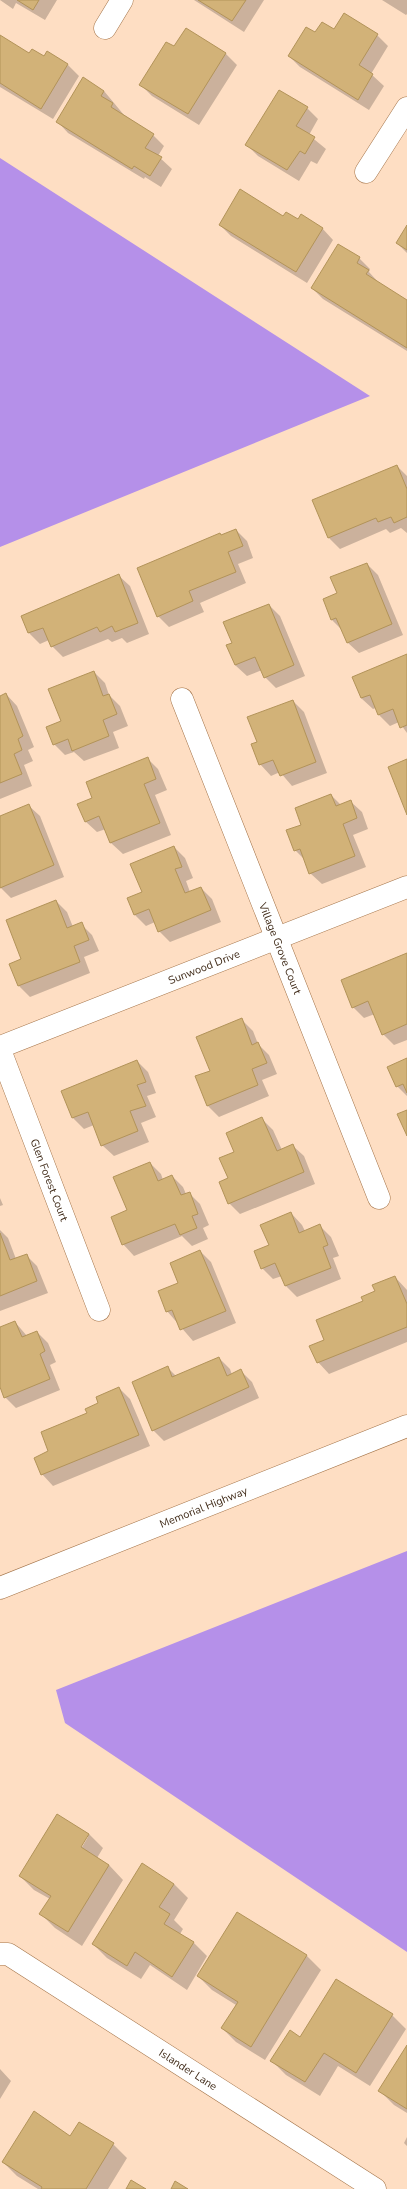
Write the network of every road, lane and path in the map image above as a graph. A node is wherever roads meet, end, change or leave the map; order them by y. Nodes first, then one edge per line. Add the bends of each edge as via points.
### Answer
1 (122, 0) edge
2 (105, 28) dead end
3 (407, 108) edge
4 (366, 172) dead end
5 (182, 699) dead end
6 (407, 887) edge
7 (277, 938) junction
8 (0, 1048) edge
9 (379, 1198) dead end
10 (99, 1310) dead end
11 (407, 1426) edge
12 (0, 1588) edge
13 (0, 1954) edge
14 (375, 2189) edge

1 - 2 street
3 - 4 street
5 - 7 street, Village Grove Court
6 - 7 street, Sunwood Drive
7 - 8 street, Sunwood Drive
7 - 9 street, Village Grove Court
8 - 10 street, Glen Forest Court
11 - 12 street, Memorial Highway
13 - 14 street, Islander Lane via 8,1954

